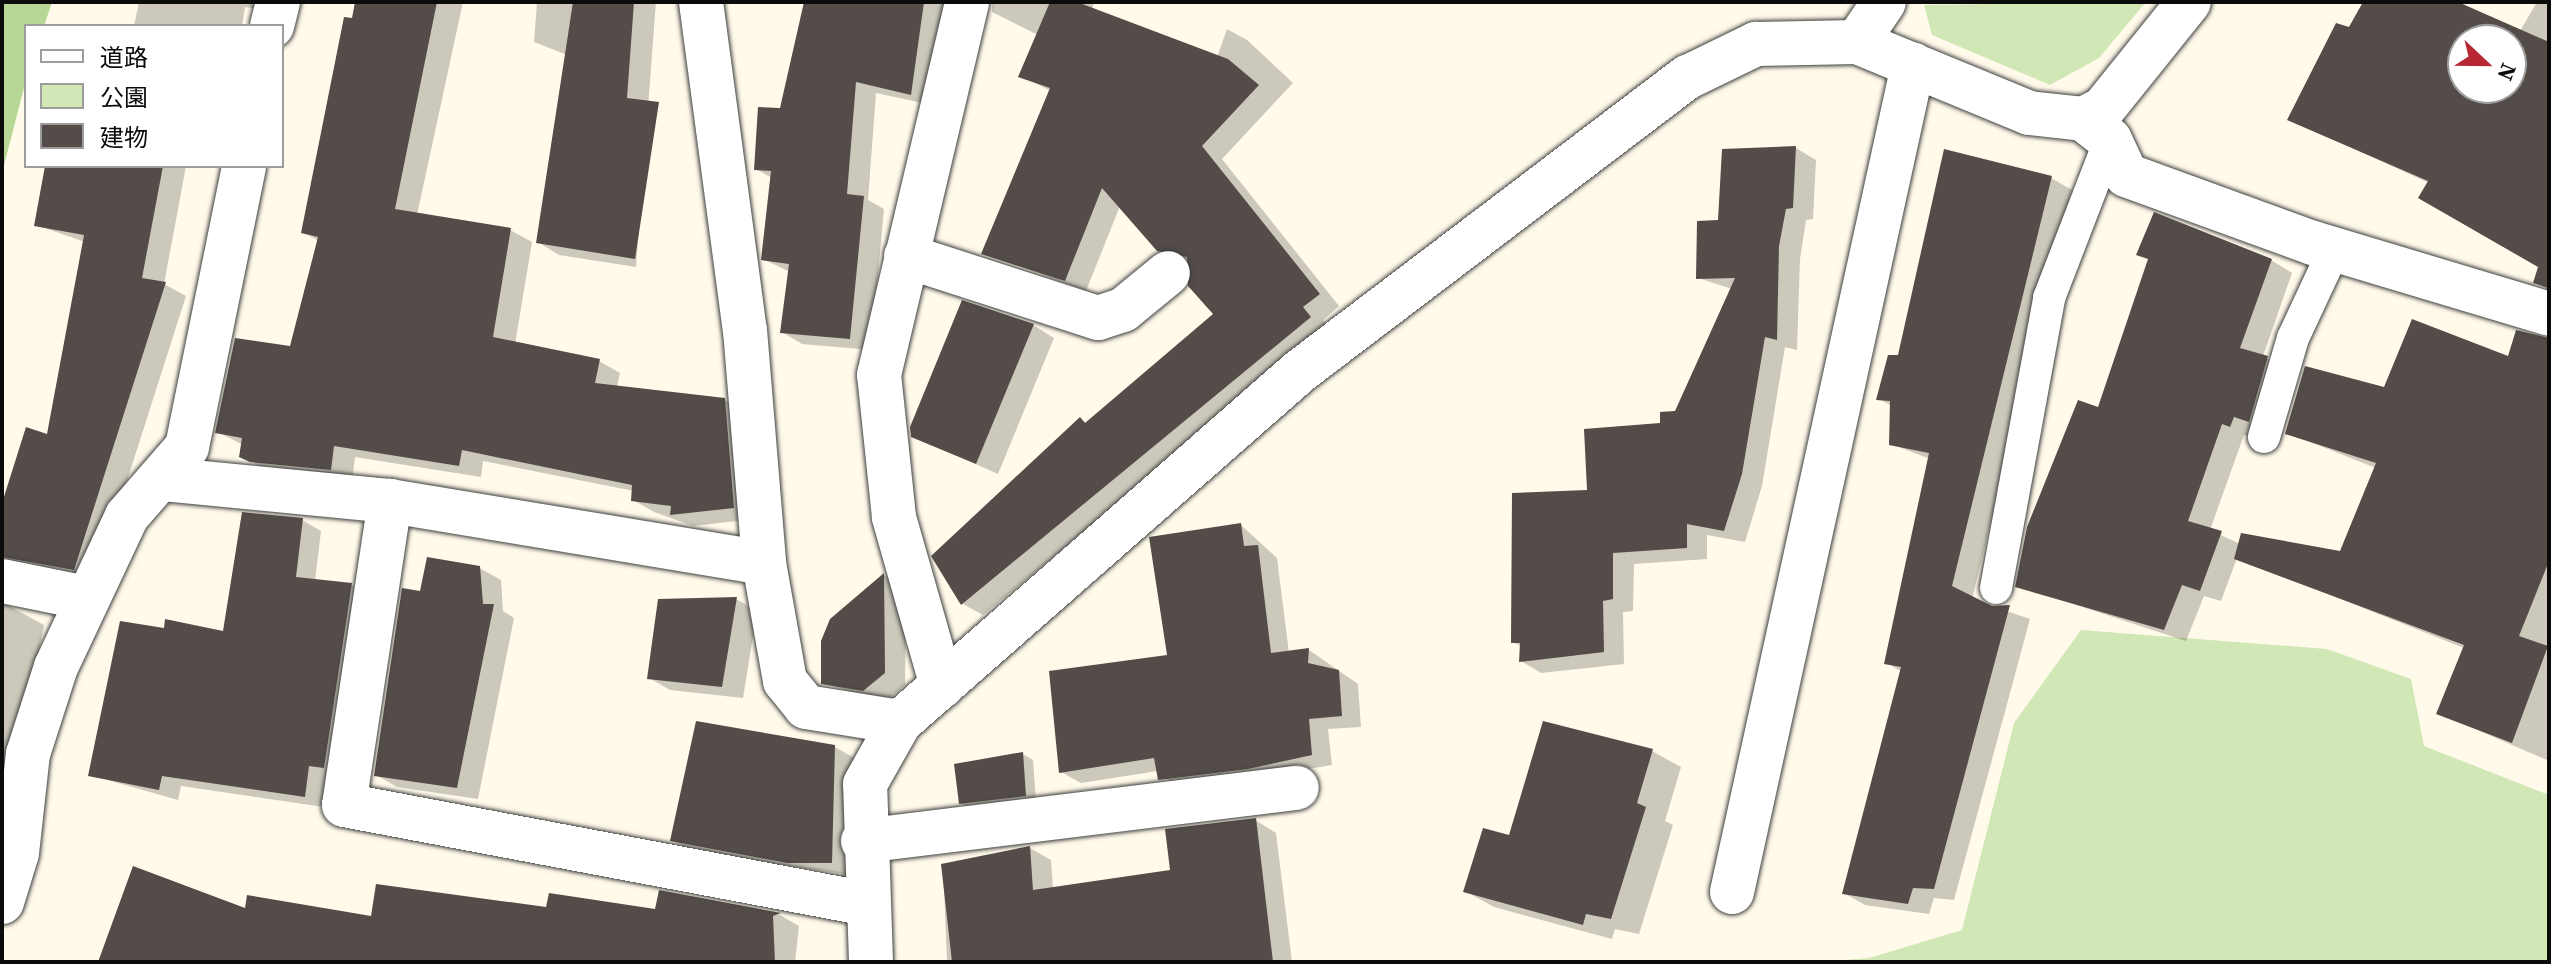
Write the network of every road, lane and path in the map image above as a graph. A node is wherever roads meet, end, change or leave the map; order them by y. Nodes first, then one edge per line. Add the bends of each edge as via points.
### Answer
1 (278, 2) edge
2 (701, 2) edge
3 (967, 2) edge
4 (1884, 2) edge
5 (2189, 2) edge
6 (272, 24) edge
7 (1857, 42) junction
8 (1913, 65) junction
9 (2096, 129) junction
10 (244, 168) edge
11 (2335, 248) junction
12 (906, 256) junction
13 (1168, 273) dead end
14 (2549, 314) edge
15 (2264, 437) dead end
16 (162, 479) junction
17 (390, 501) junction
18 (764, 563) junction
19 (2, 581) edge
20 (1996, 588) dead end
21 (86, 598) junction
22 (942, 686) junction
23 (900, 722) junction
24 (12, 788) edge
25 (1297, 788) dead end
26 (863, 841) junction
27 (1732, 892) dead end
28 (2, 902) edge
29 (868, 904) junction
30 (871, 962) edge

1 - 6 street
2 - 18 street via 745,330
3 - 12 street
4 - 7 street
5 - 9 street via 2103,109
7 - 8 street
7 - 22 street via 1756,44 1688,77 1300,371
8 - 9 street via 2029,113
8 - 27 street
9 - 11 street via 2126,175
9 - 20 lane via 2049,298
10 - 16 street via 192,429 178,463
11 - 14 street
11 - 15 lane via 2293,338
12 - 13 street via 1098,318 1123,310
12 - 22 street via 890,309 879,407 894,517
16 - 17 street
16 - 21 street via 127,516
17 - 18 street
17 - 29 street via 344,805
18 - 23 street via 792,695 821,711
19 - 21 street
21 - 24 street
22 - 23 street
23 - 26 street via 865,784
24 - 28 street via 17,853
25 - 26 street
26 - 29 street
29 - 30 street

